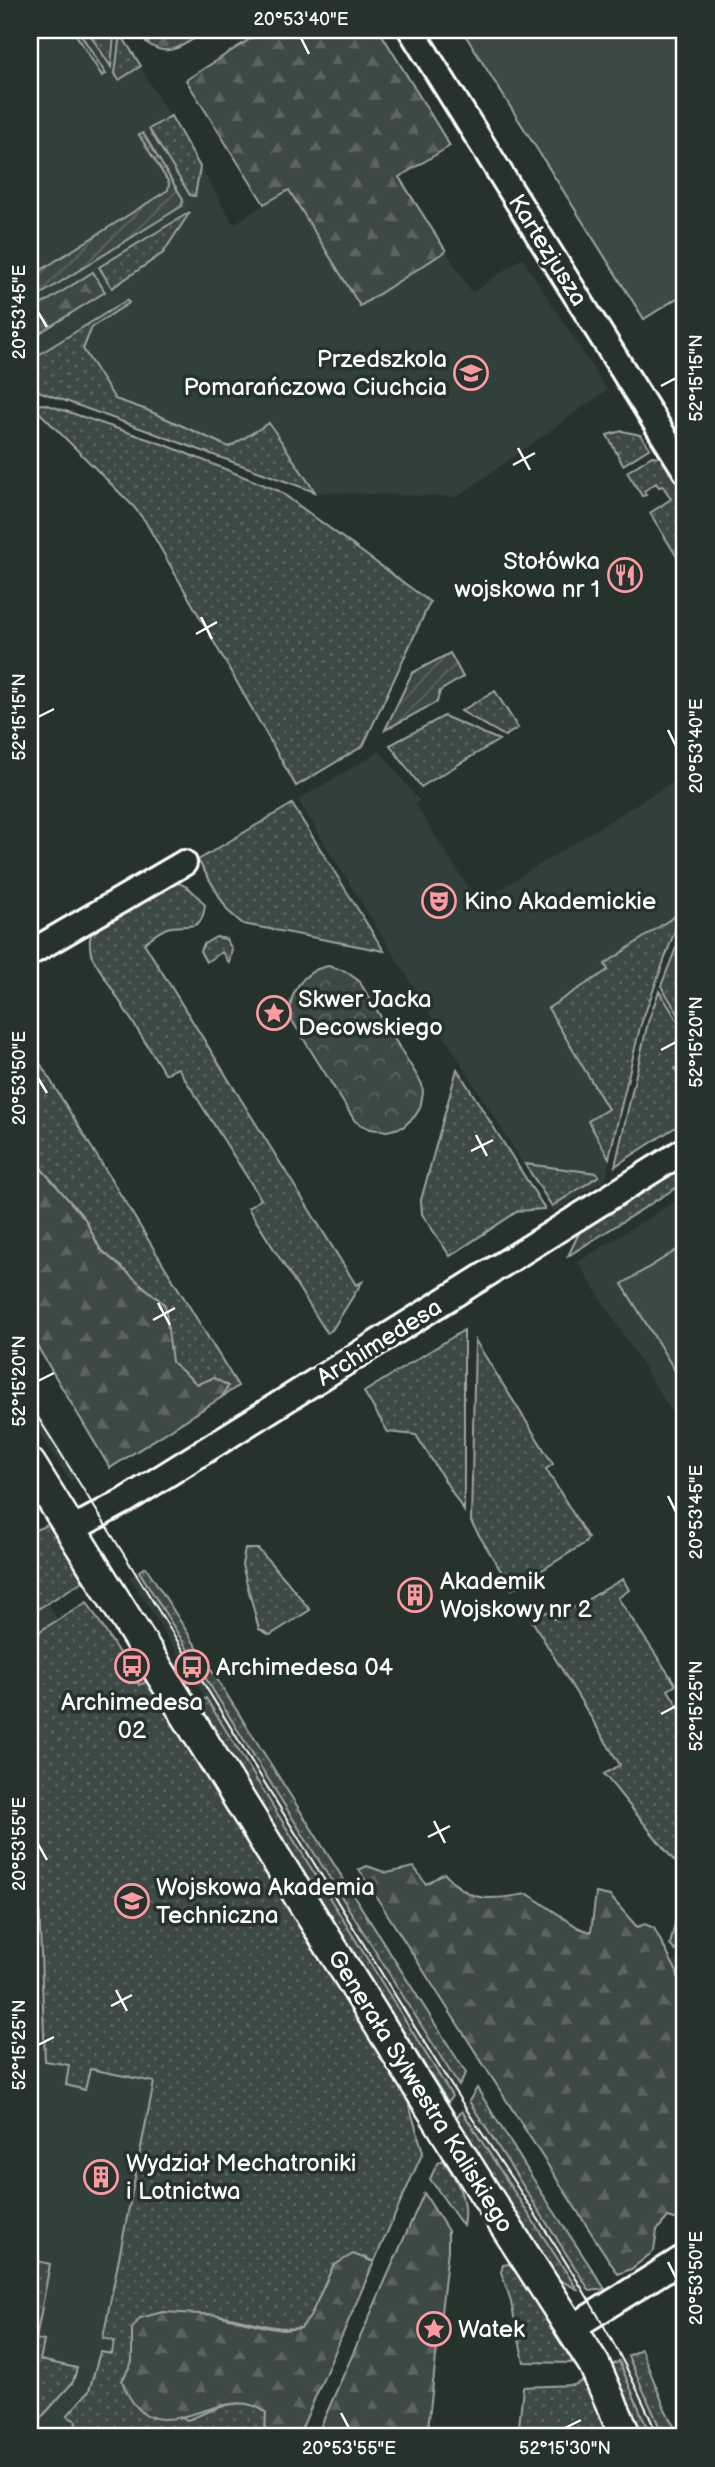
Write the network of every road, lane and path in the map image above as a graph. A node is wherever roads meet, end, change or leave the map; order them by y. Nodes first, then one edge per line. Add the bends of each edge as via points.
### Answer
1 (411, 30) edge
2 (685, 470) edge
3 (184, 863) dead end
4 (30, 953) edge
5 (685, 1150) edge
6 (30, 1464) edge
7 (71, 1530) junction
8 (685, 2257) edge
9 (572, 2328) junction
10 (626, 2437) edge

1 - 2 street, Kartezjusza
3 - 4 street
5 - 7 street, Archimedesa via 136,1494
6 - 7 street, Generała Sylwestra Kaliskiego
7 - 9 street, Generała Sylwestra Kaliskiego
8 - 9 street
9 - 10 street, Generała Sylwestra Kaliskiego via 594,2364

